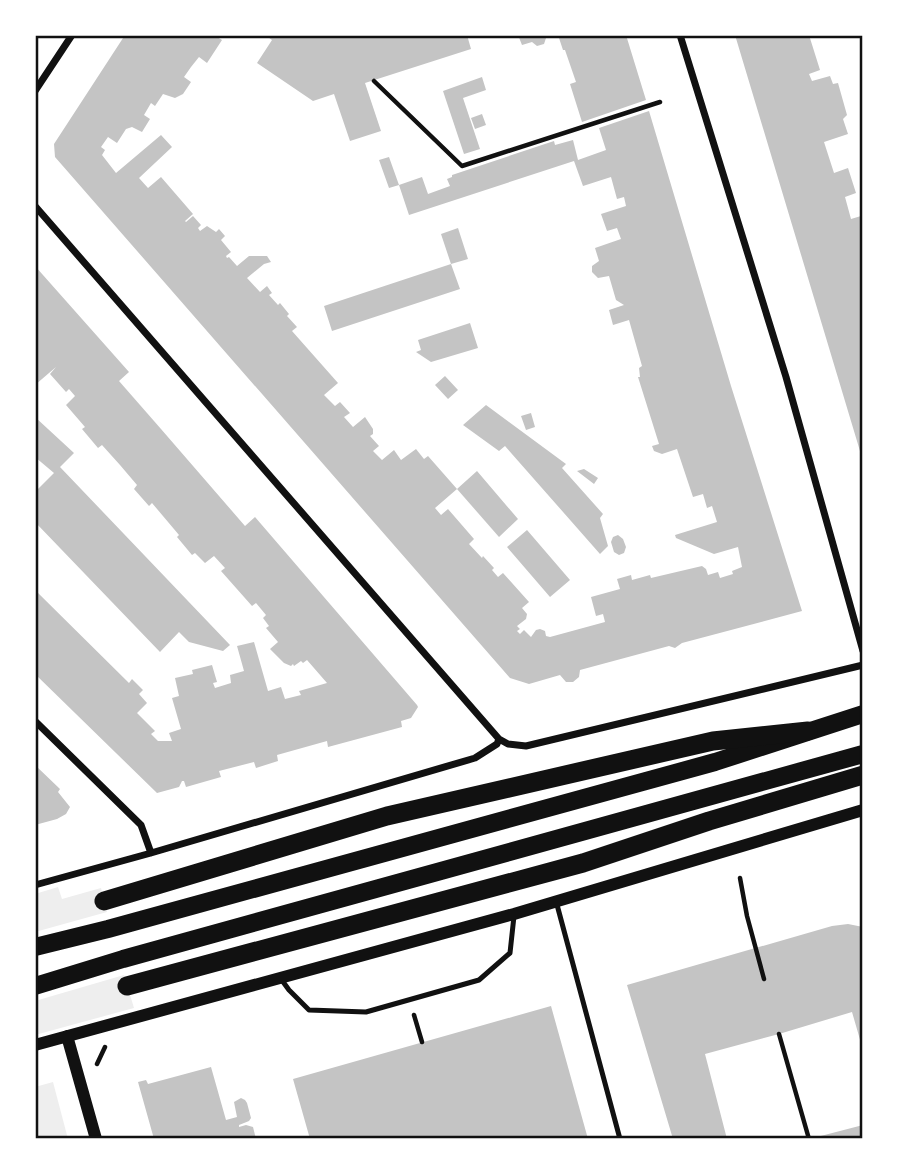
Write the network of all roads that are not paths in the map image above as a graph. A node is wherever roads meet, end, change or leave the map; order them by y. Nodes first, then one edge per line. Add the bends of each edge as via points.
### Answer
1 (72, 35) edge
2 (680, 35) edge
3 (35, 91) edge
4 (35, 206) edge
5 (863, 651) edge
6 (863, 665) edge
7 (863, 714) edge
8 (35, 720) edge
9 (808, 731) junction
10 (499, 739) junction
11 (863, 754) edge
12 (863, 775) edge
13 (863, 810) edge
14 (151, 853) junction
15 (35, 885) edge
16 (104, 901) dead end
17 (556, 901) junction
18 (514, 914) junction
19 (35, 947) edge
20 (279, 977) junction
21 (35, 985) edge
22 (127, 986) dead end
23 (67, 1036) junction
24 (35, 1045) edge
25 (96, 1139) edge
26 (620, 1139) edge

1 - 3 street
2 - 5 street via 786,377
4 - 10 street
6 - 10 street via 526,746
7 - 9 main road
8 - 14 street via 142,825
9 - 16 highway via 713,741 387,816
9 - 19 main road via 702,765
10 - 14 street via 475,758
11 - 21 main road
12 - 22 highway via 583,863
13 - 17 street
14 - 15 street
17 - 18 street
17 - 26 lane
18 - 20 street
18 - 20 lane via 510,953 479,980 366,1012 309,1010
20 - 23 street
23 - 24 street
23 - 25 street

